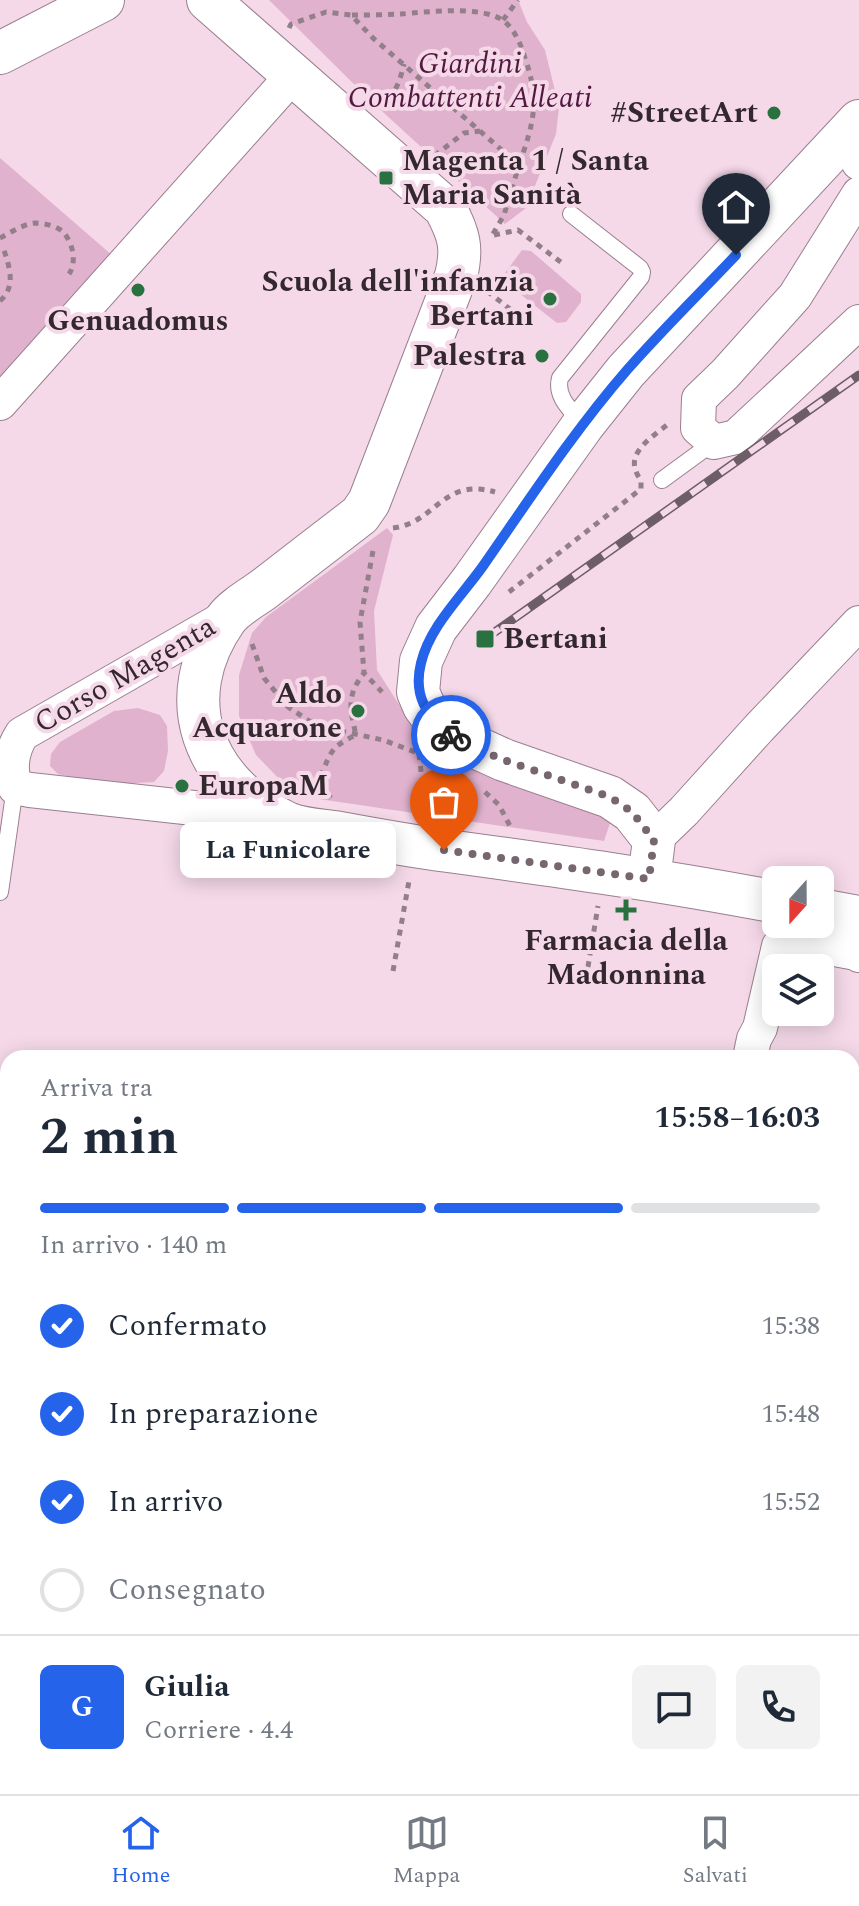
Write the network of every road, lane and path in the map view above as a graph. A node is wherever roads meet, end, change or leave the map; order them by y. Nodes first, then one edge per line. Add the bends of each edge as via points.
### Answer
1 (103, 0) edge
2 (208, 0) edge
3 (518, 0) edge
4 (351, 15) junction
5 (503, 20) junction
6 (287, 32) dead end
7 (0, 53) edge
8 (404, 64) junction
9 (294, 74) junction
10 (370, 115) dead end
11 (481, 131) junction
12 (856, 139) edge
13 (519, 165) junction
14 (431, 166) dead end
15 (859, 194) edge
16 (571, 214) dead end
17 (0, 238) edge
18 (3, 247) dead end
19 (562, 263) dead end
20 (64, 280) dead end
21 (485, 290) dead end
22 (0, 301) edge
23 (520, 317) dead end
24 (859, 322) edge
25 (699, 399) junction
26 (0, 403) edge
27 (583, 425) junction
28 (714, 442) junction
29 (662, 480) dead end
30 (526, 505) junction
31 (389, 528) dead end
32 (374, 540) dead end
33 (502, 597) dead end
34 (859, 623) edge
35 (238, 624) junction
36 (364, 673) junction
37 (418, 692) junction
38 (356, 735) junction
39 (15, 787) junction
40 (334, 801) dead end
41 (419, 821) dead end
42 (292, 825) junction
43 (651, 859) junction
44 (411, 871) dead end
45 (0, 892) edge
46 (762, 897) edge
47 (599, 901) dead end
48 (834, 913) edge
49 (859, 917) edge
50 (859, 955) edge
51 (393, 971) dead end
52 (586, 979) dead end
53 (752, 1050) edge

1 - 7 street
2 - 9 street, Corso Magenta
3 - 5 path
4 - 5 path via 476,11
4 - 6 path via 326,12 291,24
4 - 8 path
5 - 13 path via 519,40 533,79 535,107
8 - 10 path via 399,84
8 - 11 path
9 - 26 street
9 - 35 street, Corso Magenta via 445,208 457,229 460,262 369,502
11 - 13 path
11 - 14 path via 464,133 438,153
12 - 27 street via 626,371
13 - 19 path via 493,235 518,230
15 - 25 street via 795,296
16 - 27 lane via 642,272 560,378 558,390
17 - 20 path via 33,223 56,227 65,233 75,261
18 - 22 path via 11,273 10,287
21 - 23 path
24 - 28 street via 736,437
25 - 28 street via 698,428
25 - 33 path via 638,451 633,463 641,489
27 - 30 street
28 - 29 lane
30 - 31 path via 469,488 415,521
30 - 37 street via 436,628 421,661
32 - 36 path via 360,622
34 - 43 street via 684,811
35 - 38 path via 264,678 288,707 317,726
35 - 39 street, Corso Magenta via 22,734 11,766
35 - 42 street, Corso Magenta via 210,650 199,692 199,720 206,744 232,785
36 - 37 path via 382,692 398,697
36 - 38 path via 349,704
37 - 43 street via 438,725 453,737 610,797 632,812
38 - 40 path via 331,751 321,776
38 - 41 path via 419,754
39 - 42 street, Corso Magenta via 230,812
39 - 45 lane
42 - 43 street, Corso Magenta via 415,846
43 - 46 street, Corso Magenta
44 - 51 path
47 - 52 path
48 - 49 street
50 - 53 street via 792,941 779,946

